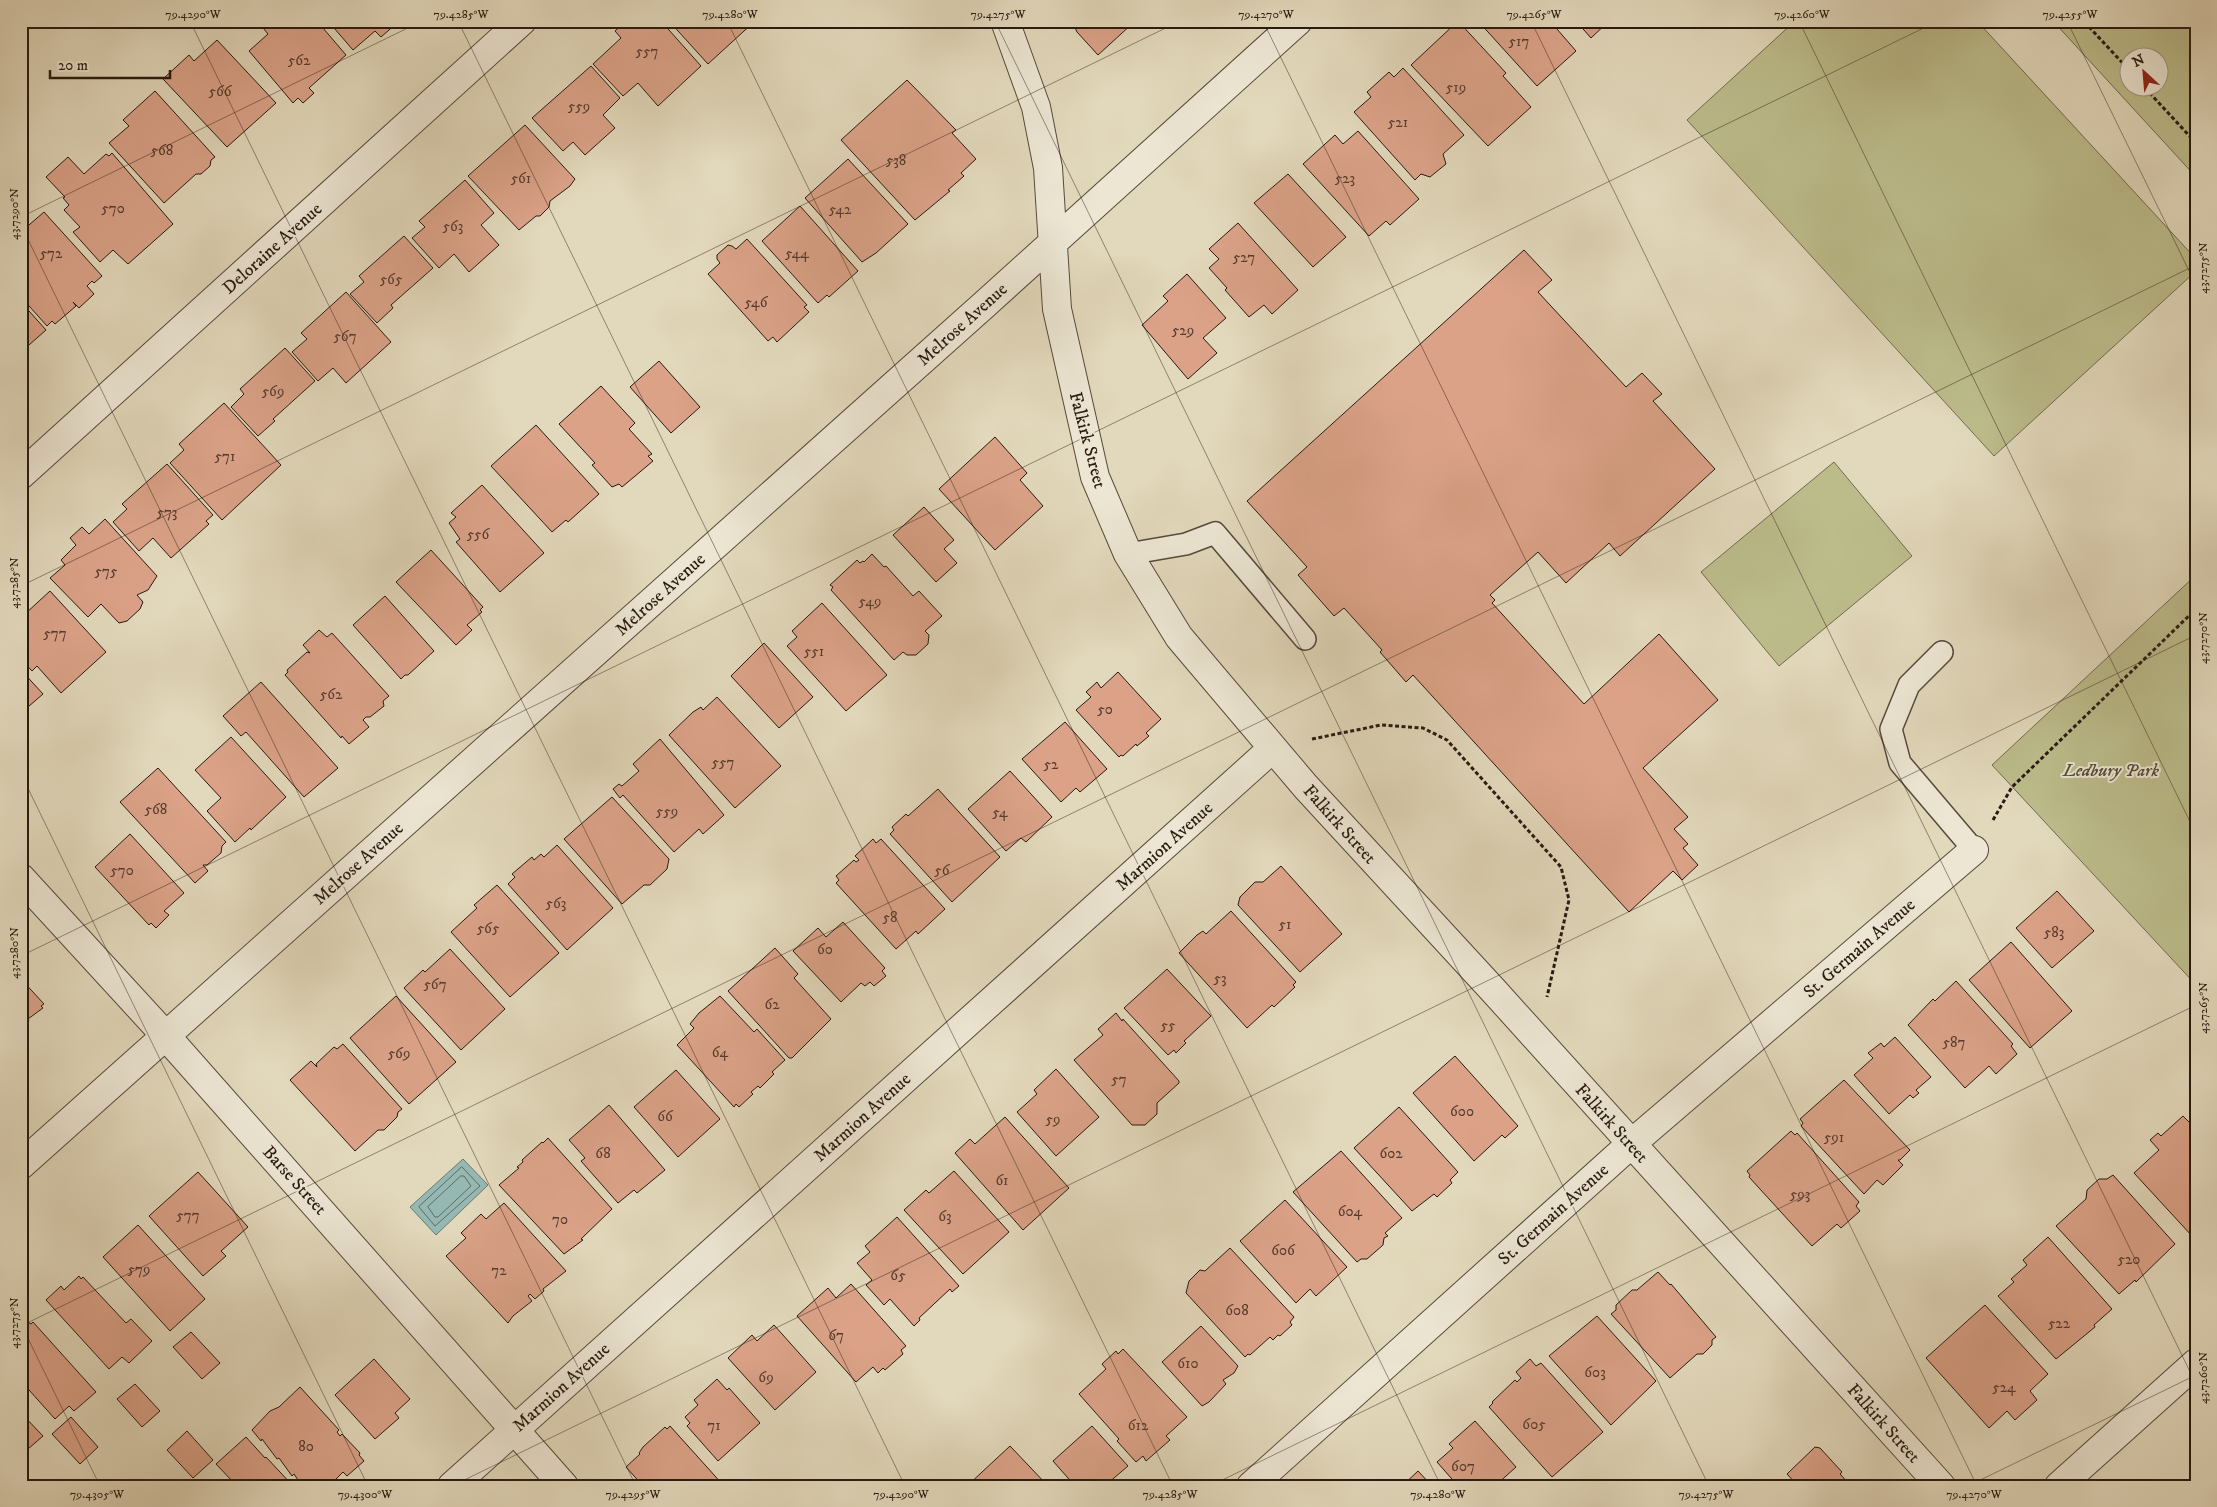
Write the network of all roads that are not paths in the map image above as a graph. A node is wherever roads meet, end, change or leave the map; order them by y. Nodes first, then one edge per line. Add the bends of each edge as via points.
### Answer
1 (522, 21) edge
2 (1005, 21) edge
3 (1298, 21) edge
4 (1054, 240) junction
5 (21, 475) edge
6 (1128, 554) junction
7 (1305, 639) dead end
8 (1942, 652) dead end
9 (1278, 754) junction
10 (1974, 850) joint
11 (21, 878) edge
12 (165, 1035) junction
13 (1631, 1144) junction
14 (21, 1165) edge
15 (2196, 1363) edge
16 (515, 1428) junction
17 (452, 1486) edge
18 (564, 1486) edge
19 (1251, 1486) edge
20 (1941, 1486) edge
21 (2059, 1486) edge

1 - 5 street, Deloraine Avenue
2 - 4 street, Falkirk Street via 1036,107 1048,168
3 - 4 street, Melrose Avenue
4 - 6 street, Falkirk Street via 1054,293 1095,477
4 - 12 street, Melrose Avenue
6 - 7 lane via 1186,544 1215,533
6 - 9 street, Falkirk Street via 1179,637
8 - 10 lane via 1909,686 1891,729 1900,763
9 - 13 street, Falkirk Street
9 - 16 street, Marmion Avenue
10 - 13 street, St. Germain Avenue
11 - 12 street, Barse Street
12 - 14 street, Melrose Avenue
12 - 16 street, Barse Street
13 - 19 street, St. Germain Avenue
13 - 20 street, Falkirk Street
15 - 21 street
16 - 17 street, Marmion Avenue
16 - 18 street, Barse Street

